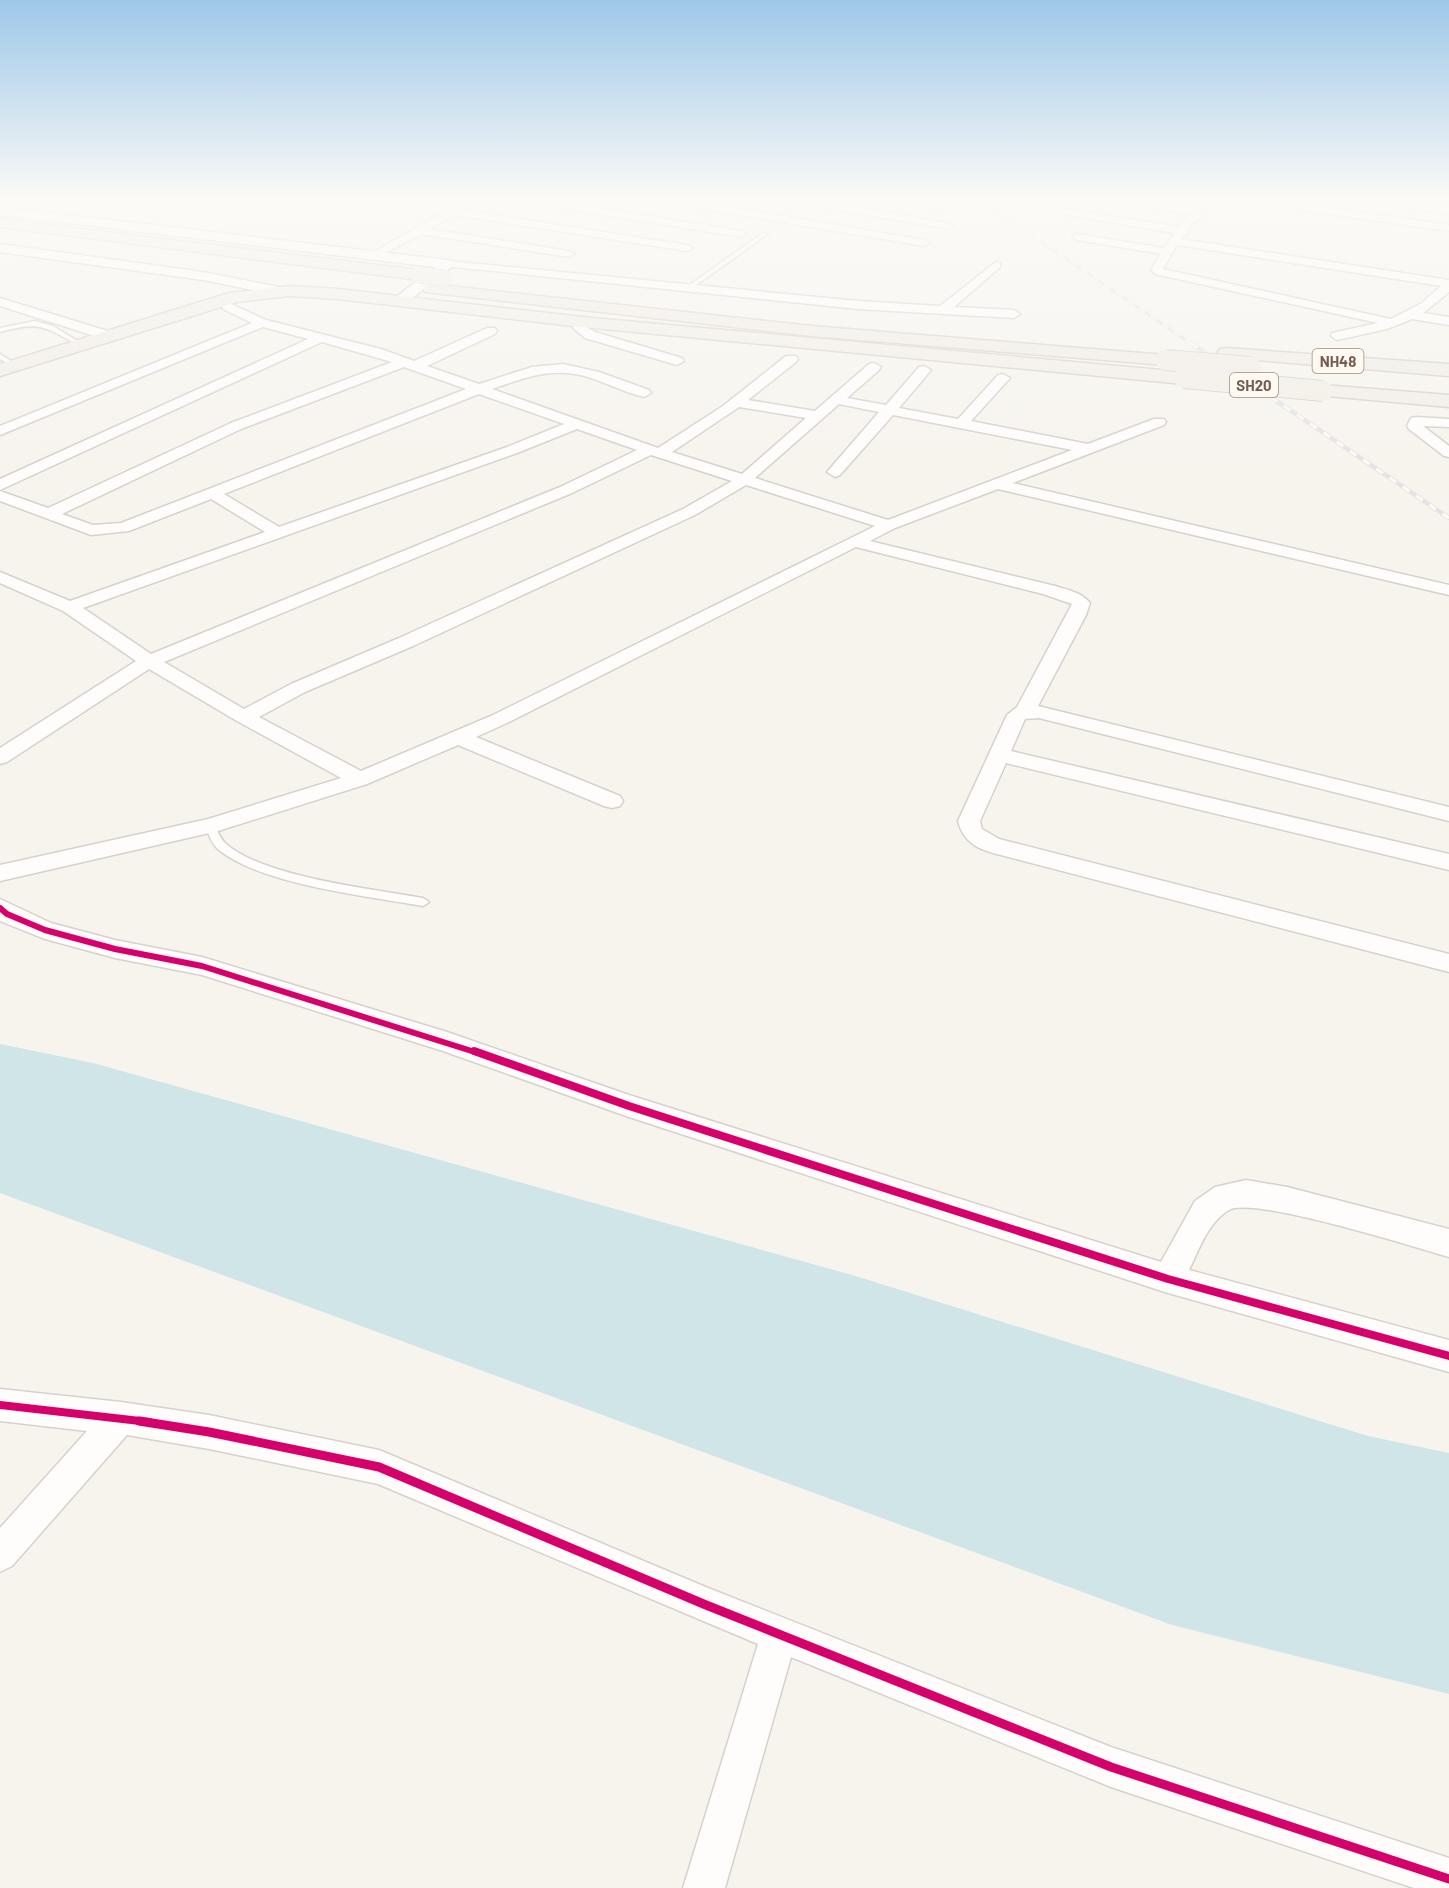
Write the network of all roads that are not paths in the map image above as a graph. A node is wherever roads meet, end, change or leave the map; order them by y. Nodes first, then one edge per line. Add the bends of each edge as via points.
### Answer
1 (250, 286) edge
2 (395, 286) edge
3 (441, 286) edge
4 (457, 286) edge
5 (470, 286) edge
6 (643, 286) edge
7 (971, 286) edge
8 (1224, 286) edge
9 (1423, 286) edge
10 (690, 287) joint
11 (1447, 290) edge
12 (273, 291) junction
13 (0, 302) edge
14 (227, 306) junction
15 (943, 310) junction
16 (1014, 314) dead end
17 (1412, 315) junction
18 (1449, 321) edge
19 (582, 322) junction
20 (1389, 322) junction
21 (262, 323) junction
22 (0, 330) edge
23 (491, 331) dead end
24 (109, 336) junction
25 (1337, 336) dead end
26 (320, 338) junction
27 (81, 345) junction
28 (791, 359) dead end
29 (677, 361) dead end
30 (5, 364) edge
31 (409, 364) junction
32 (874, 367) dead end
33 (924, 370) dead end
34 (1449, 370) edge
35 (1003, 378) dead end
36 (0, 380) edge
37 (1449, 384) edge
38 (481, 388) junction
39 (644, 393) dead end
40 (838, 400) junction
41 (1449, 401) edge
42 (739, 403) junction
43 (890, 410) junction
44 (817, 416) junction
45 (1159, 422) dead end
46 (1449, 423) edge
47 (576, 424) junction
48 (962, 424) junction
49 (0, 431) edge
50 (1091, 449) junction
51 (655, 452) junction
52 (1449, 453) edge
53 (835, 472) dead end
54 (744, 480) junction
55 (997, 484) junction
56 (0, 485) edge
57 (212, 493) junction
58 (0, 496) edge
59 (47, 515) junction
60 (889, 525) junction
61 (278, 533) junction
62 (855, 542) junction
63 (0, 577) edge
64 (1449, 590) edge
65 (69, 607) junction
66 (149, 661) junction
67 (1025, 711) junction
68 (244, 717) junction
69 (458, 737) junction
70 (999, 755) junction
71 (0, 757) edge
72 (360, 779) junction
73 (612, 801) dead end
74 (1449, 814) edge
75 (210, 826) junction
76 (1449, 862) edge
77 (0, 873) edge
78 (423, 902) dead end
79 (0, 908) edge
80 (1449, 963) edge
81 (1449, 1243) edge
82 (1167, 1279) junction
83 (1449, 1356) edge
84 (0, 1405) edge
85 (121, 1418) junction
86 (0, 1554) edge
87 (779, 1635) junction
88 (1449, 1879) edge
89 (704, 1888) edge

1 - 12 street
2 - 12 main road, SH20 via 338,294
3 - 19 main road, SH20
4 - 37 highway, NH48, bridge via 789,328
5 - 34 highway, NH48
6 - 10 street
7 - 15 street
8 - 20 street
9 - 11 street
10 - 15 street
11 - 17 street
12 - 14 main road, SH20
12 - 24 main road, SH20 via 235,297
13 - 24 street
14 - 21 street
14 - 36 main road, SH20
15 - 16 street
17 - 18 street
17 - 20 street
19 - 29 street via 579,328 590,334
19 - 41 main road, SH20, bridge
20 - 25 street
21 - 26 street
21 - 49 street
22 - 27 lane via 39,322
23 - 31 street
24 - 27 main road, SH20
26 - 31 street
26 - 56 street
27 - 30 main road, SH20
28 - 42 street
31 - 38 street
31 - 59 street via 236,426
32 - 40 street
33 - 43 street
35 - 48 street
38 - 39 street via 536,371 563,368
38 - 47 street
38 - 57 street
40 - 43 street
40 - 44 street
42 - 44 street
42 - 51 street via 693,436
43 - 48 street
43 - 53 street
44 - 54 street
45 - 50 street
46 - 52 street via 1416,421 1414,426
47 - 51 street
47 - 61 street
48 - 50 street
50 - 55 street
51 - 54 street
51 - 66 street
54 - 60 street
54 - 68 street via 689,512 298,688
55 - 60 street
55 - 64 street
57 - 59 street via 123,528 104,531
57 - 61 street
58 - 59 street
60 - 62 street
61 - 65 street
62 - 67 street via 1057,592 1081,603
62 - 69 street
63 - 65 street
65 - 66 street
66 - 68 street
66 - 71 street
67 - 70 street via 1017,715
67 - 74 street
68 - 72 street
69 - 72 street
69 - 73 street
70 - 76 street
70 - 80 street via 969,821 971,832 980,840
72 - 75 street
75 - 77 street
75 - 78 lane via 219,844 239,859 274,872
79 - 82 street via 45,930 202,966 447,1042 629,1106
81 - 82 street via 1246,1192 1225,1196 1205,1210
82 - 83 street
84 - 85 street
85 - 86 street
85 - 87 street via 379,1467
87 - 88 street via 1111,1767
87 - 89 street

